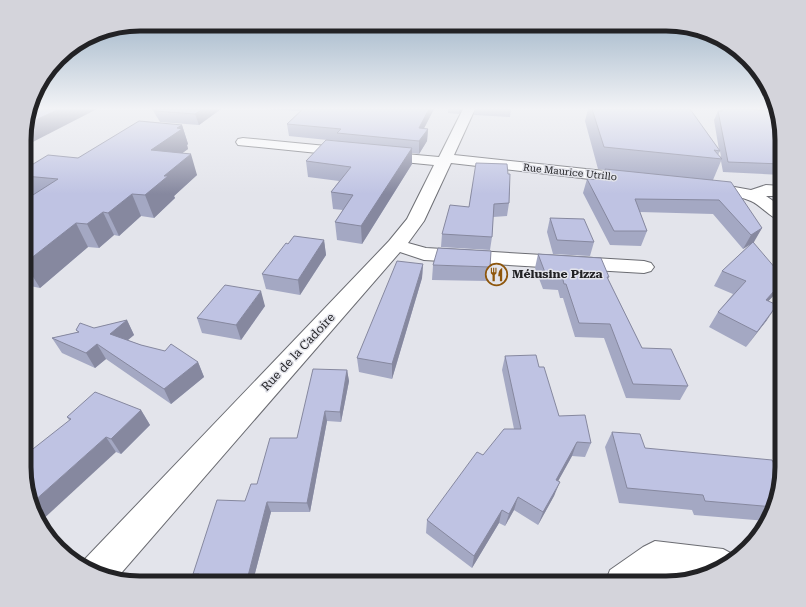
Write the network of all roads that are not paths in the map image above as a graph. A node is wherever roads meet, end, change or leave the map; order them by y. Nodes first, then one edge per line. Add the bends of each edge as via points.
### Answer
1 (456, 137) edge
2 (243, 142) dead end
3 (445, 160) junction
4 (646, 180) edge
5 (693, 185) edge
6 (775, 191) edge
7 (753, 195) junction
8 (775, 210) edge
9 (396, 245) junction
10 (644, 267) dead end
11 (712, 566) edge
12 (101, 569) edge
13 (632, 576) edge

1 - 3 street, Rue de la Cadoire
2 - 3 street, Rue Maurice Utrillo
3 - 4 street, Rue Maurice Utrillo
3 - 9 street, Rue de la Cadoire via 415,220
5 - 7 street via 730,189
6 - 7 street via 766,190
7 - 8 street
9 - 10 street via 424,254
9 - 12 street, Rue de la Cadoire
11 - 13 street via 655,559

